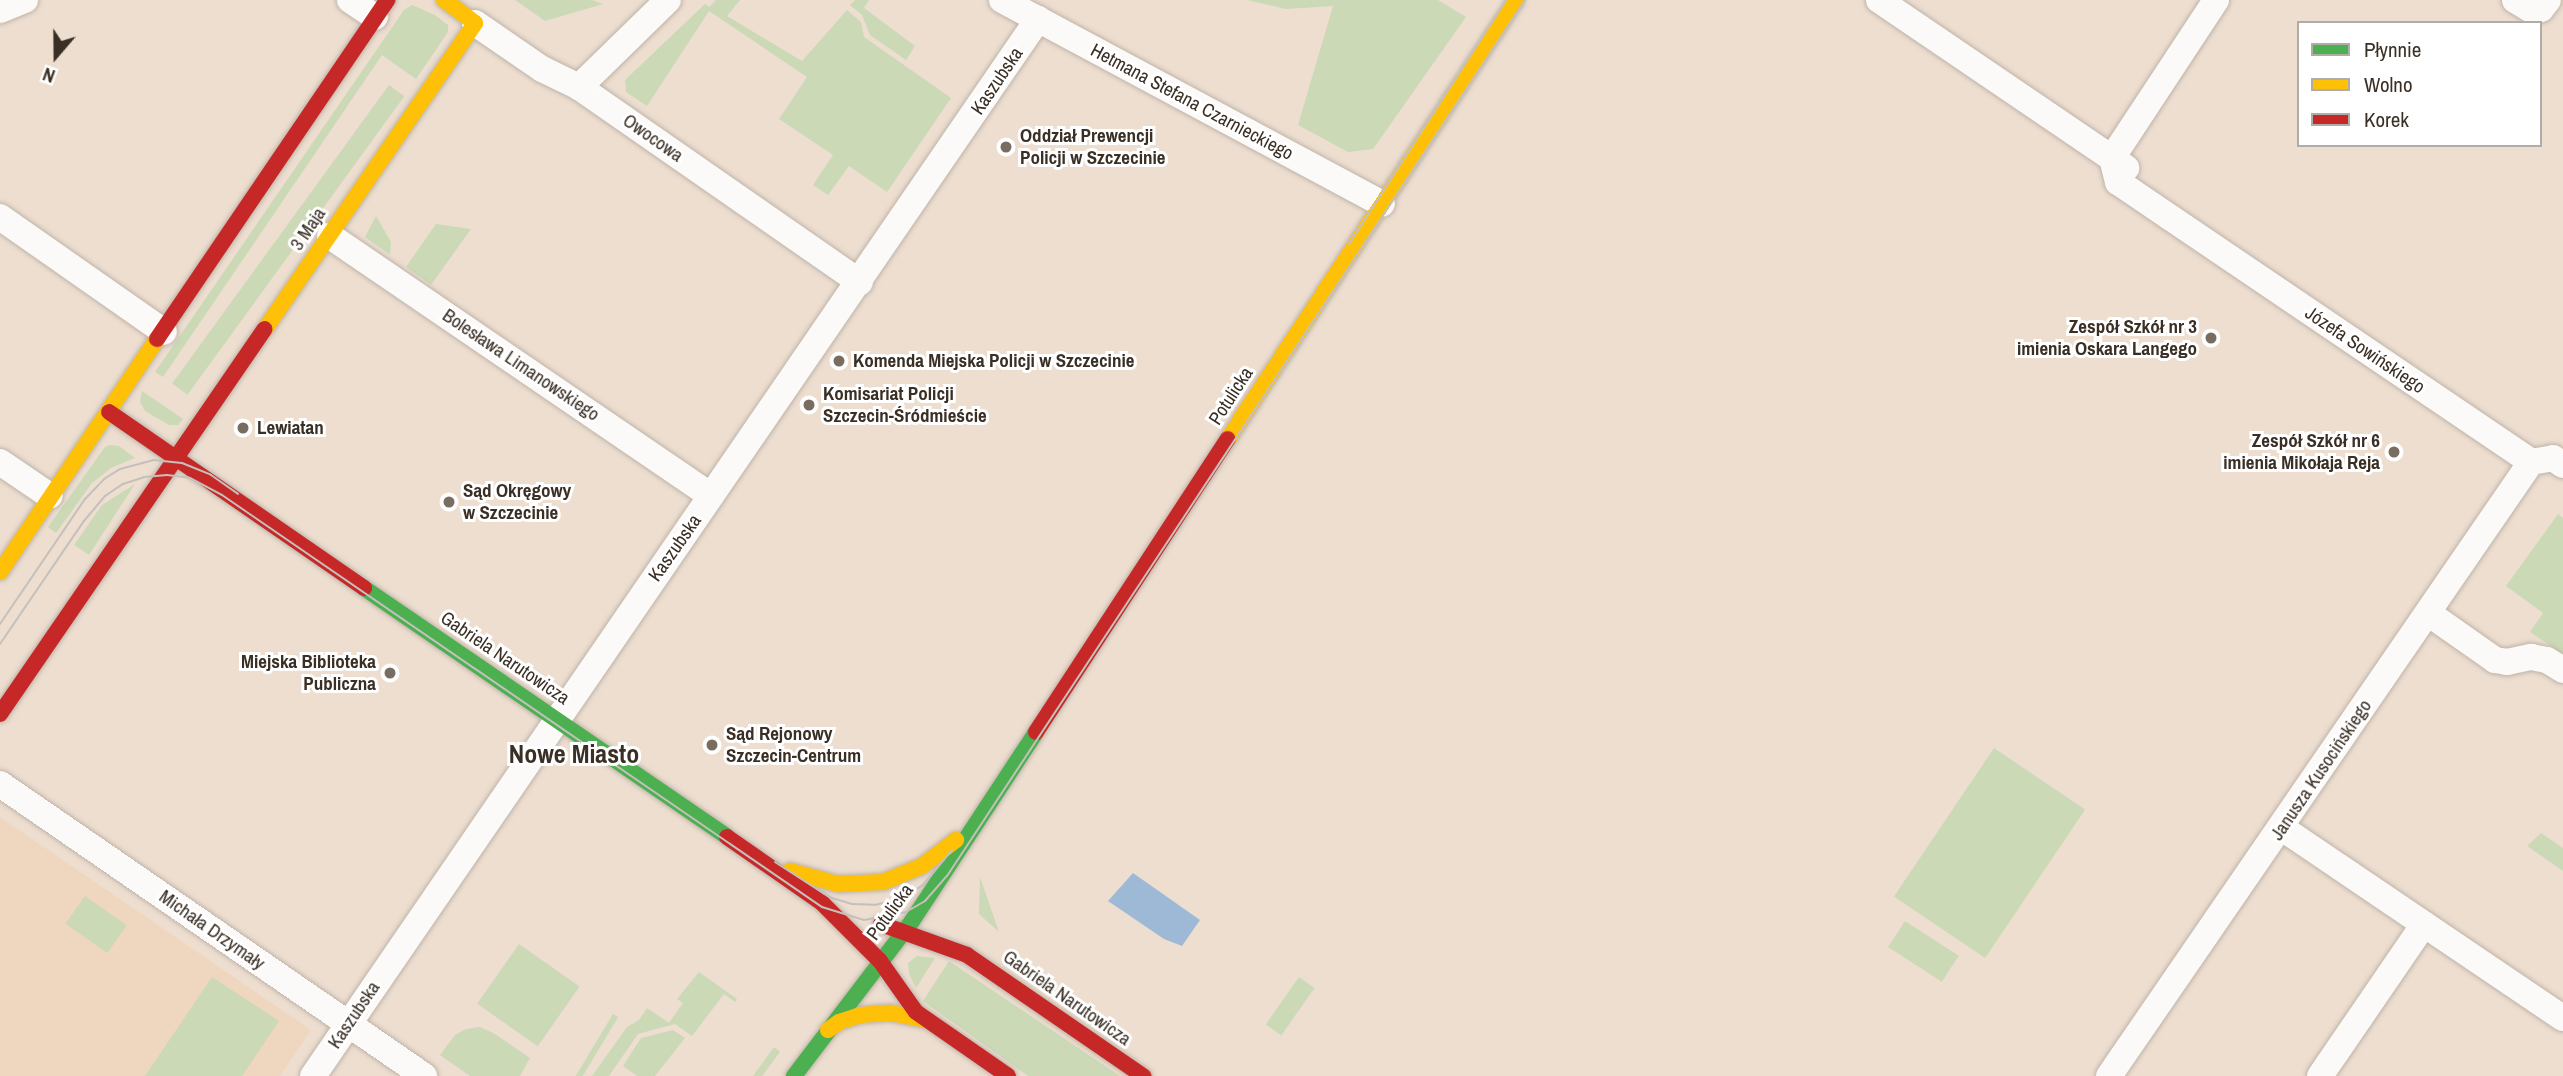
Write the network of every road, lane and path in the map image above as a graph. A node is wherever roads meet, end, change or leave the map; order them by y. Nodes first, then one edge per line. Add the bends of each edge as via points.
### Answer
1 (25, 0) edge
2 (350, 0) edge
3 (444, 0) edge
4 (668, 0) edge
5 (1002, 0) edge
6 (1516, 0) edge
7 (1879, 0) edge
8 (2216, 0) edge
9 (2515, 0) edge
10 (2548, 0) edge
11 (381, 9) edge
12 (0, 10) edge
13 (1038, 19) junction
14 (475, 23) junction
15 (579, 87) junction
16 (2112, 158) junction
17 (1382, 204) junction
18 (0, 217) edge
19 (330, 236) junction
20 (860, 282) junction
21 (164, 332) junction
22 (109, 412) junction
23 (2553, 457) edge
24 (176, 458) junction
25 (0, 462) edge
26 (50, 496) junction
27 (711, 496) junction
28 (0, 572) edge
29 (2428, 613) junction
30 (2563, 670) edge
31 (0, 714) edge
32 (556, 718) junction
33 (0, 784) edge
34 (980, 816) junction
35 (2282, 828) junction
36 (957, 851) junction
37 (751, 853) junction
38 (809, 894) junction
39 (945, 906) dead end
40 (2424, 924) junction
41 (904, 932) junction
42 (952, 933) dead end
43 (967, 955) junction
44 (880, 961) junction
45 (2563, 1018) edge
46 (926, 1020) junction
47 (349, 1024) junction
48 (828, 1030) junction
49 (313, 1076) edge
50 (424, 1076) edge
51 (794, 1076) edge
52 (1008, 1076) edge
53 (1143, 1076) edge
54 (2109, 1076) edge
55 (2320, 1076) edge

1 - 12 street
2 - 11 street
3 - 14 street, Owocowa
4 - 15 street
5 - 13 street, Hetmana Stefana Czarnieckiego
6 - 17 street, Potulicka
7 - 16 street, Józefa Sowińskiego
8 - 16 street
9 - 10 street via 2533,11
11 - 21 street
13 - 17 street, Hetmana Stefana Czarnieckiego
13 - 20 street, Kaszubska
14 - 15 street, Owocowa via 542,69
14 - 19 street, 3 Maja
15 - 20 street, Owocowa
16 - 23 street, Józefa Sowińskiego via 2118,182 2171,218
17 - 34 street, Potulicka
18 - 21 street
19 - 24 street, 3 Maja
19 - 27 street, Bolesława Limanowskiego
20 - 27 street, Kaszubska
21 - 22 street
22 - 24 street
22 - 26 street
23 - 29 street, Janusza Kusocińskiego
24 - 31 street, 3 Maja
24 - 32 street, Gabriela Narutowicza
25 - 26 street
26 - 28 street
27 - 32 street, Kaszubska
29 - 30 street via 2495,660 2531,657
29 - 35 street, Janusza Kusocińskiego
32 - 37 street, Gabriela Narutowicza
32 - 47 street, Kaszubska
33 - 47 street, Michała Drzymały
34 - 36 street, Potulicka
34 - 37 street, Potulicka via 932,859 905,874 874,883 815,879
35 - 40 street
35 - 54 street, Janusza Kusocińskiego
36 - 39 street via 946,881
36 - 41 street, Potulicka
37 - 38 street, Gabriela Narutowicza
38 - 41 street, Gabriela Narutowicza
38 - 44 street, Gabriela Narutowicza
40 - 45 street
40 - 55 street
41 - 43 street, Gabriela Narutowicza
41 - 44 street, Potulicka
42 - 43 street, Gabriela Narutowicza
43 - 53 street, Gabriela Narutowicza
44 - 46 street, Gabriela Narutowicza
44 - 48 street, Potulicka
46 - 48 street, Potulicka via 891,1013 860,1014
46 - 52 street, Gabriela Narutowicza
47 - 49 street, Kaszubska
47 - 50 street, Michała Drzymały
48 - 51 street, Potulicka

